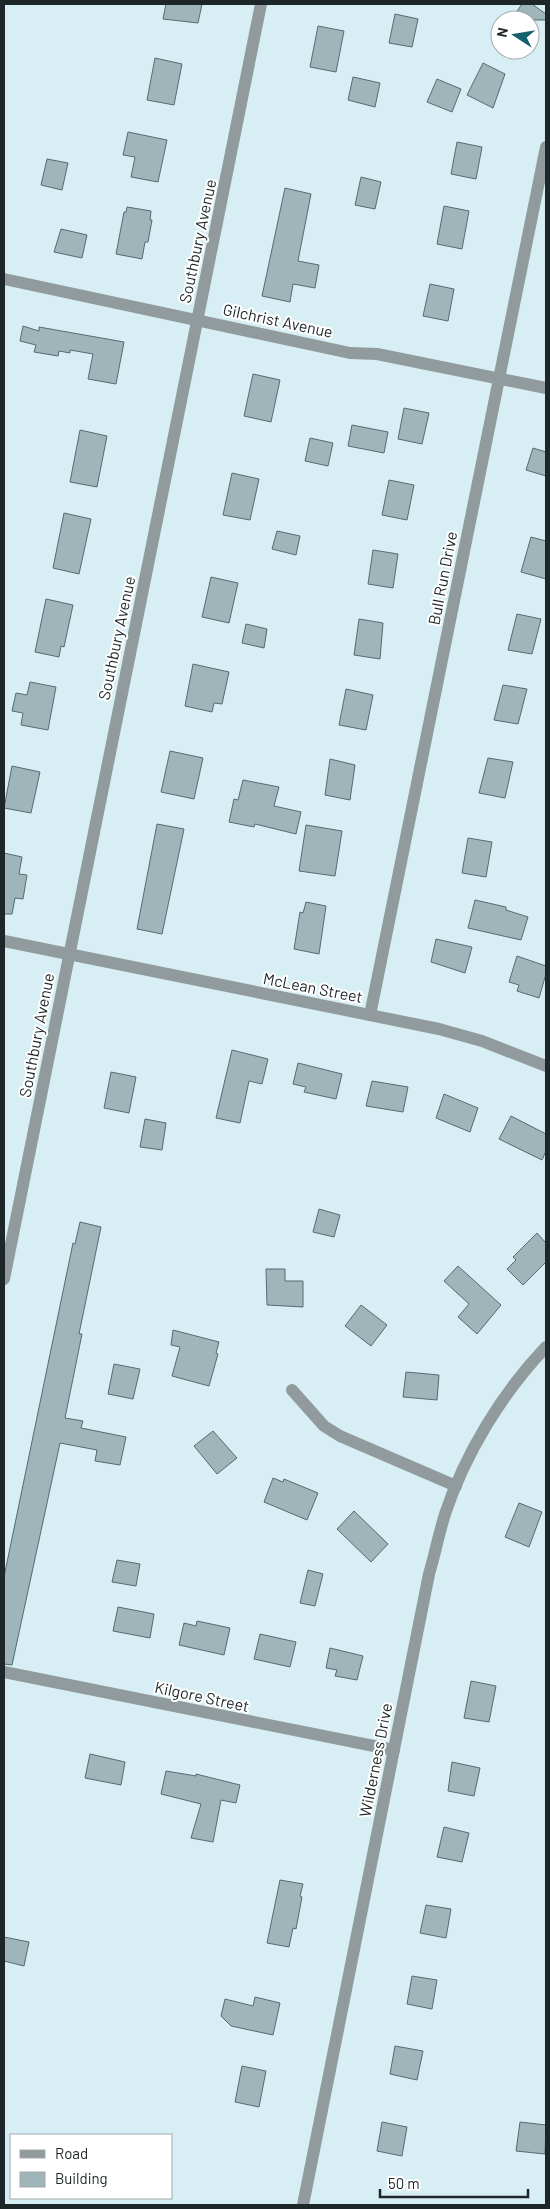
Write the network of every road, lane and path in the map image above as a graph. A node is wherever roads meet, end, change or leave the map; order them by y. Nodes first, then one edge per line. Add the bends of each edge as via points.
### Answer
1 (261, 4) edge
2 (546, 147) edge
3 (4, 279) edge
4 (198, 319) junction
5 (498, 379) junction
6 (546, 388) edge
7 (4, 941) edge
8 (68, 954) junction
9 (370, 1015) junction
10 (546, 1066) edge
11 (4, 1279) edge
12 (546, 1348) edge
13 (292, 1390) dead end
14 (456, 1486) junction
15 (4, 1672) edge
16 (394, 1750) junction
17 (303, 2205) edge

1 - 4 street, Southbury Avenue
2 - 5 street, Bull Run Drive
3 - 4 street, Gilchrist Avenue
4 - 5 street, Gilchrist Avenue via 350,353 377,354
4 - 8 street, Southbury Avenue
5 - 6 street, Gilchrist Avenue
5 - 9 street, Bull Run Drive
7 - 8 street, McLean Street
8 - 9 street, McLean Street
8 - 11 street, Southbury Avenue
9 - 10 street, McLean Street via 482,1041
12 - 14 street, Wilderness Drive via 488,1424
13 - 14 street via 324,1426 340,1436
14 - 16 street, Wilderness Drive via 429,1574
15 - 16 street, Kilgore Street
16 - 17 street, Wilderness Drive

